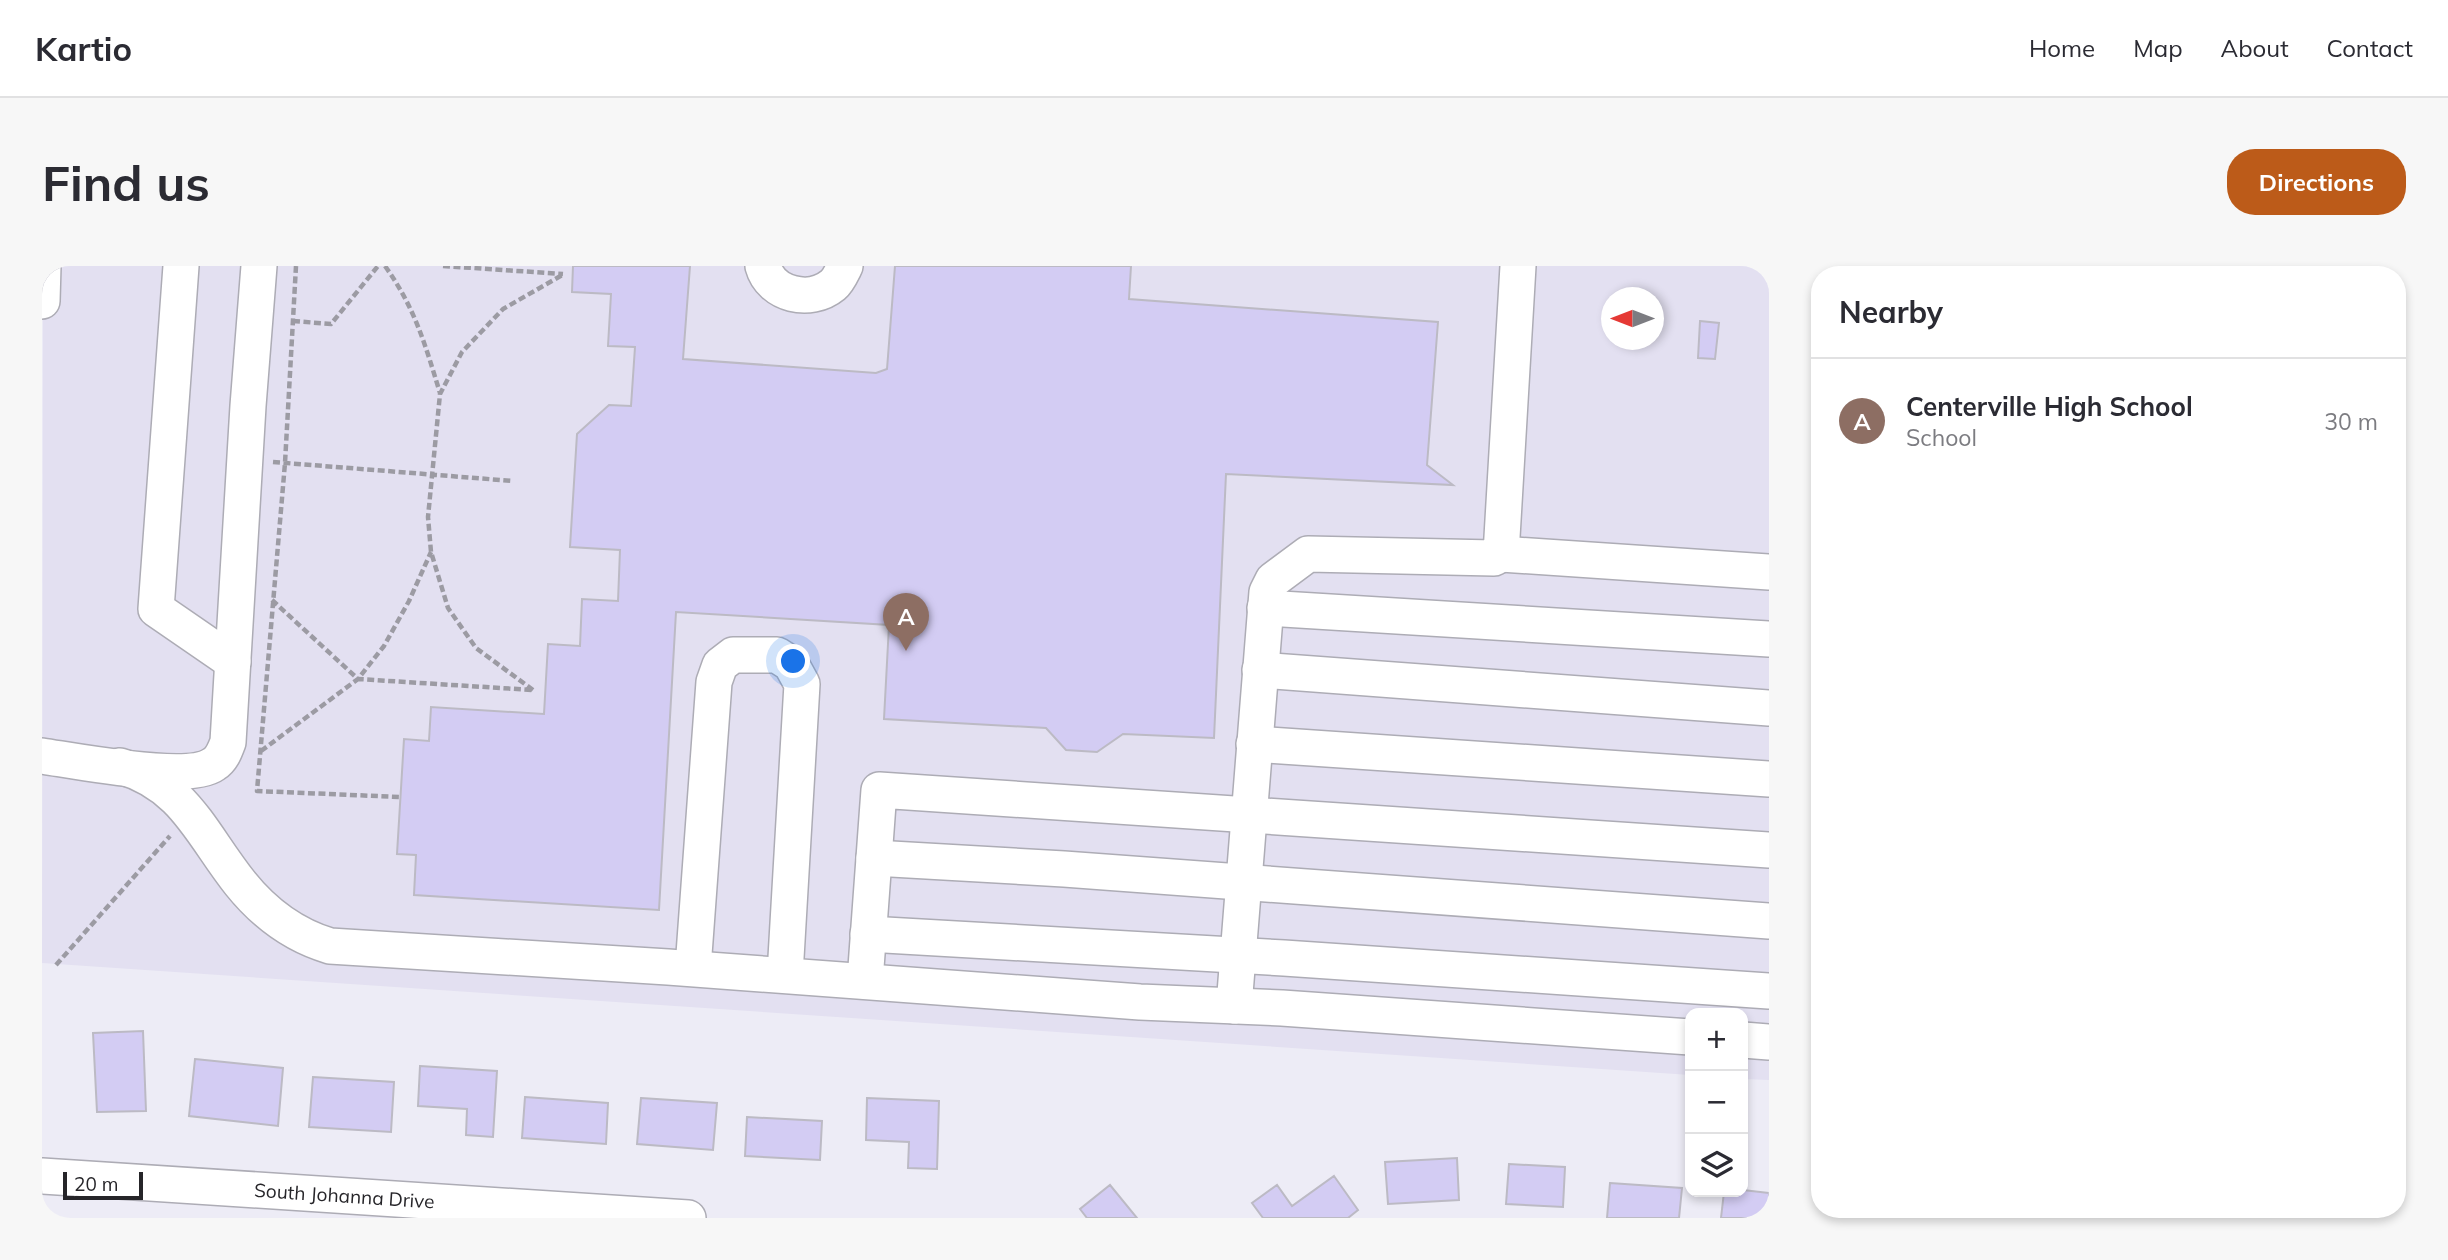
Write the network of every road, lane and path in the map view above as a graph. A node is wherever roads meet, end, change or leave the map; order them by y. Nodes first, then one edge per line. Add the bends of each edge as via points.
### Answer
1 (43, 266) edge
2 (181, 266) edge
3 (259, 266) edge
4 (296, 266) edge
5 (378, 266) edge
6 (385, 266) edge
7 (443, 266) edge
8 (763, 266) edge
9 (845, 266) edge
10 (1518, 266) edge
11 (42, 301) edge
12 (293, 321) junction
13 (440, 394) junction
14 (272, 462) dead end
15 (285, 463) junction
16 (433, 474) junction
17 (513, 481) dead end
18 (1501, 554) junction
19 (1769, 572) edge
20 (272, 600) junction
21 (1265, 608) junction
22 (1769, 639) edge
23 (233, 662) junction
24 (1260, 670) junction
25 (1769, 708) edge
26 (1254, 744) junction
27 (42, 756) edge
28 (120, 766) junction
29 (1769, 779) edge
30 (400, 797) dead end
31 (1249, 816) junction
32 (1769, 850) edge
33 (874, 858) junction
34 (1244, 883) junction
35 (1769, 921) edge
36 (868, 934) junction
37 (1238, 956) junction
38 (693, 968) junction
39 (785, 975) junction
40 (865, 981) junction
41 (1769, 991) edge
42 (1234, 1006) junction
43 (1685, 1037) edge
44 (1748, 1041) edge
45 (1769, 1042) edge
46 (42, 1176) edge
47 (475, 1210) edge
48 (688, 1218) edge

1 - 11 street
2 - 23 street via 156,609
3 - 23 street
4 - 12 path
5 - 12 path via 331,324
6 - 13 path via 421,328
7 - 13 path via 564,274 503,309 462,352
8 - 9 street via 777,288 800,296 820,293 835,284
10 - 18 street
12 - 15 path
13 - 16 path
14 - 15 path
15 - 16 path
15 - 20 path
16 - 17 path
16 - 20 path via 428,517 431,552 448,608 476,648 533,691 358,679
18 - 19 street
18 - 21 street via 1494,558 1308,554 1273,580
20 - 30 path via 257,791
21 - 22 street
21 - 24 street
23 - 28 street via 228,742 215,764 203,770 172,772
24 - 25 street
24 - 26 street
26 - 29 street
26 - 31 street
27 - 28 street
28 - 38 street via 141,772 169,791 261,907 308,940 330,946
31 - 32 street
31 - 33 street via 878,790
31 - 34 street
33 - 34 street
33 - 36 street
34 - 35 street
34 - 37 street
36 - 37 street
36 - 40 street
37 - 41 street
37 - 42 street
38 - 39 street
38 - 39 street via 714,682 720,665 733,655 777,655 790,664 802,684
39 - 40 street
40 - 42 street
42 - 43 street
44 - 45 street
46 - 47 street, South Johanna Drive
47 - 48 street, South Johanna Drive

